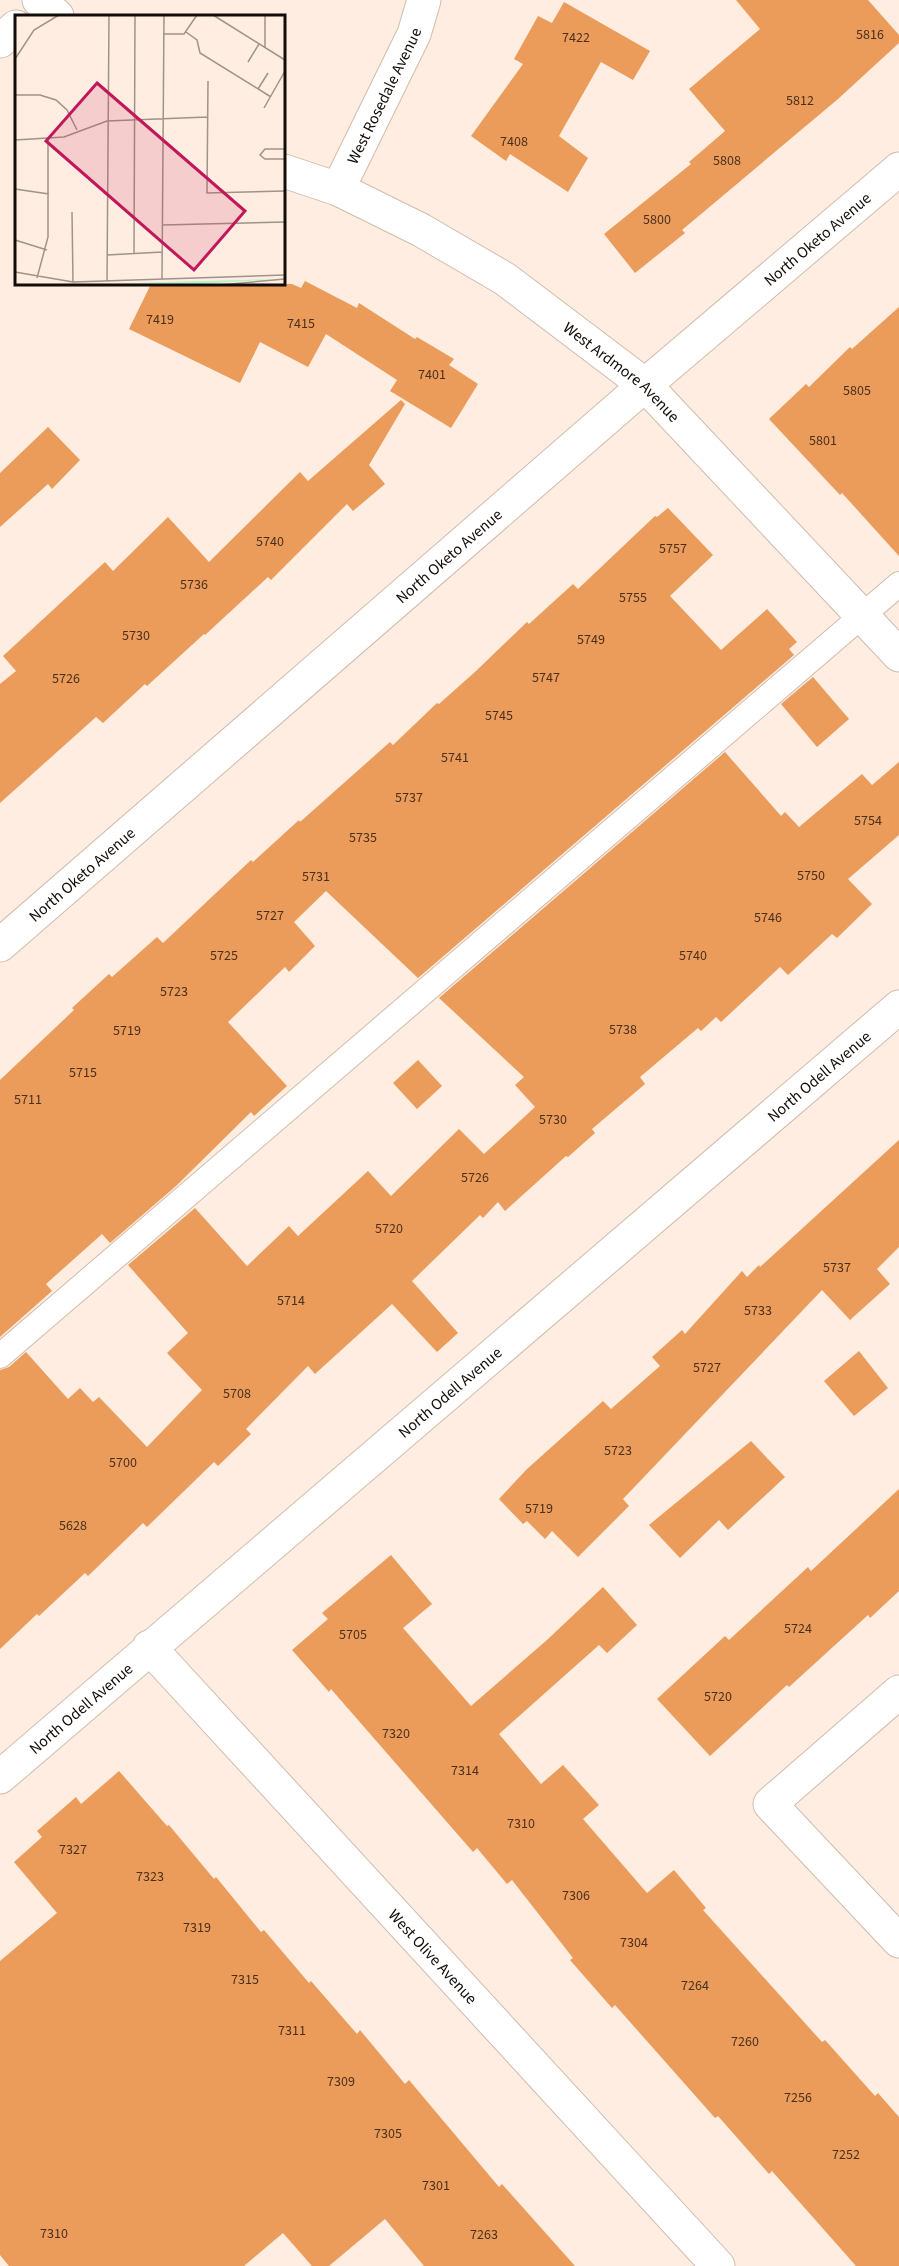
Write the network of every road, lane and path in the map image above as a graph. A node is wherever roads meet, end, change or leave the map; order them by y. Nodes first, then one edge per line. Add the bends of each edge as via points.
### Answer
1 (424, 0) edge
2 (15, 28) edge
3 (0, 41) edge
4 (899, 169) edge
5 (285, 171) edge
6 (338, 189) junction
7 (645, 385) junction
8 (899, 584) edge
9 (862, 616) junction
10 (899, 654) edge
11 (0, 945) edge
12 (899, 1007) edge
13 (0, 1356) edge
14 (149, 1647) junction
15 (899, 1692) edge
16 (0, 1777) edge
17 (899, 1941) edge
18 (718, 2266) edge

1 - 6 street, West Rosedale Avenue via 414,34
2 - 3 street
4 - 7 street, North Oketo Avenue
5 - 6 street, West Ardmore Avenue
6 - 7 street, West Ardmore Avenue via 421,230 505,279
7 - 9 street, West Ardmore Avenue
7 - 11 street, North Oketo Avenue
8 - 9 lane
9 - 10 street, West Ardmore Avenue
9 - 13 lane
12 - 14 street, North Odell Avenue
14 - 16 street, North Odell Avenue
14 - 18 street, West Olive Avenue
15 - 17 street via 771,1804

